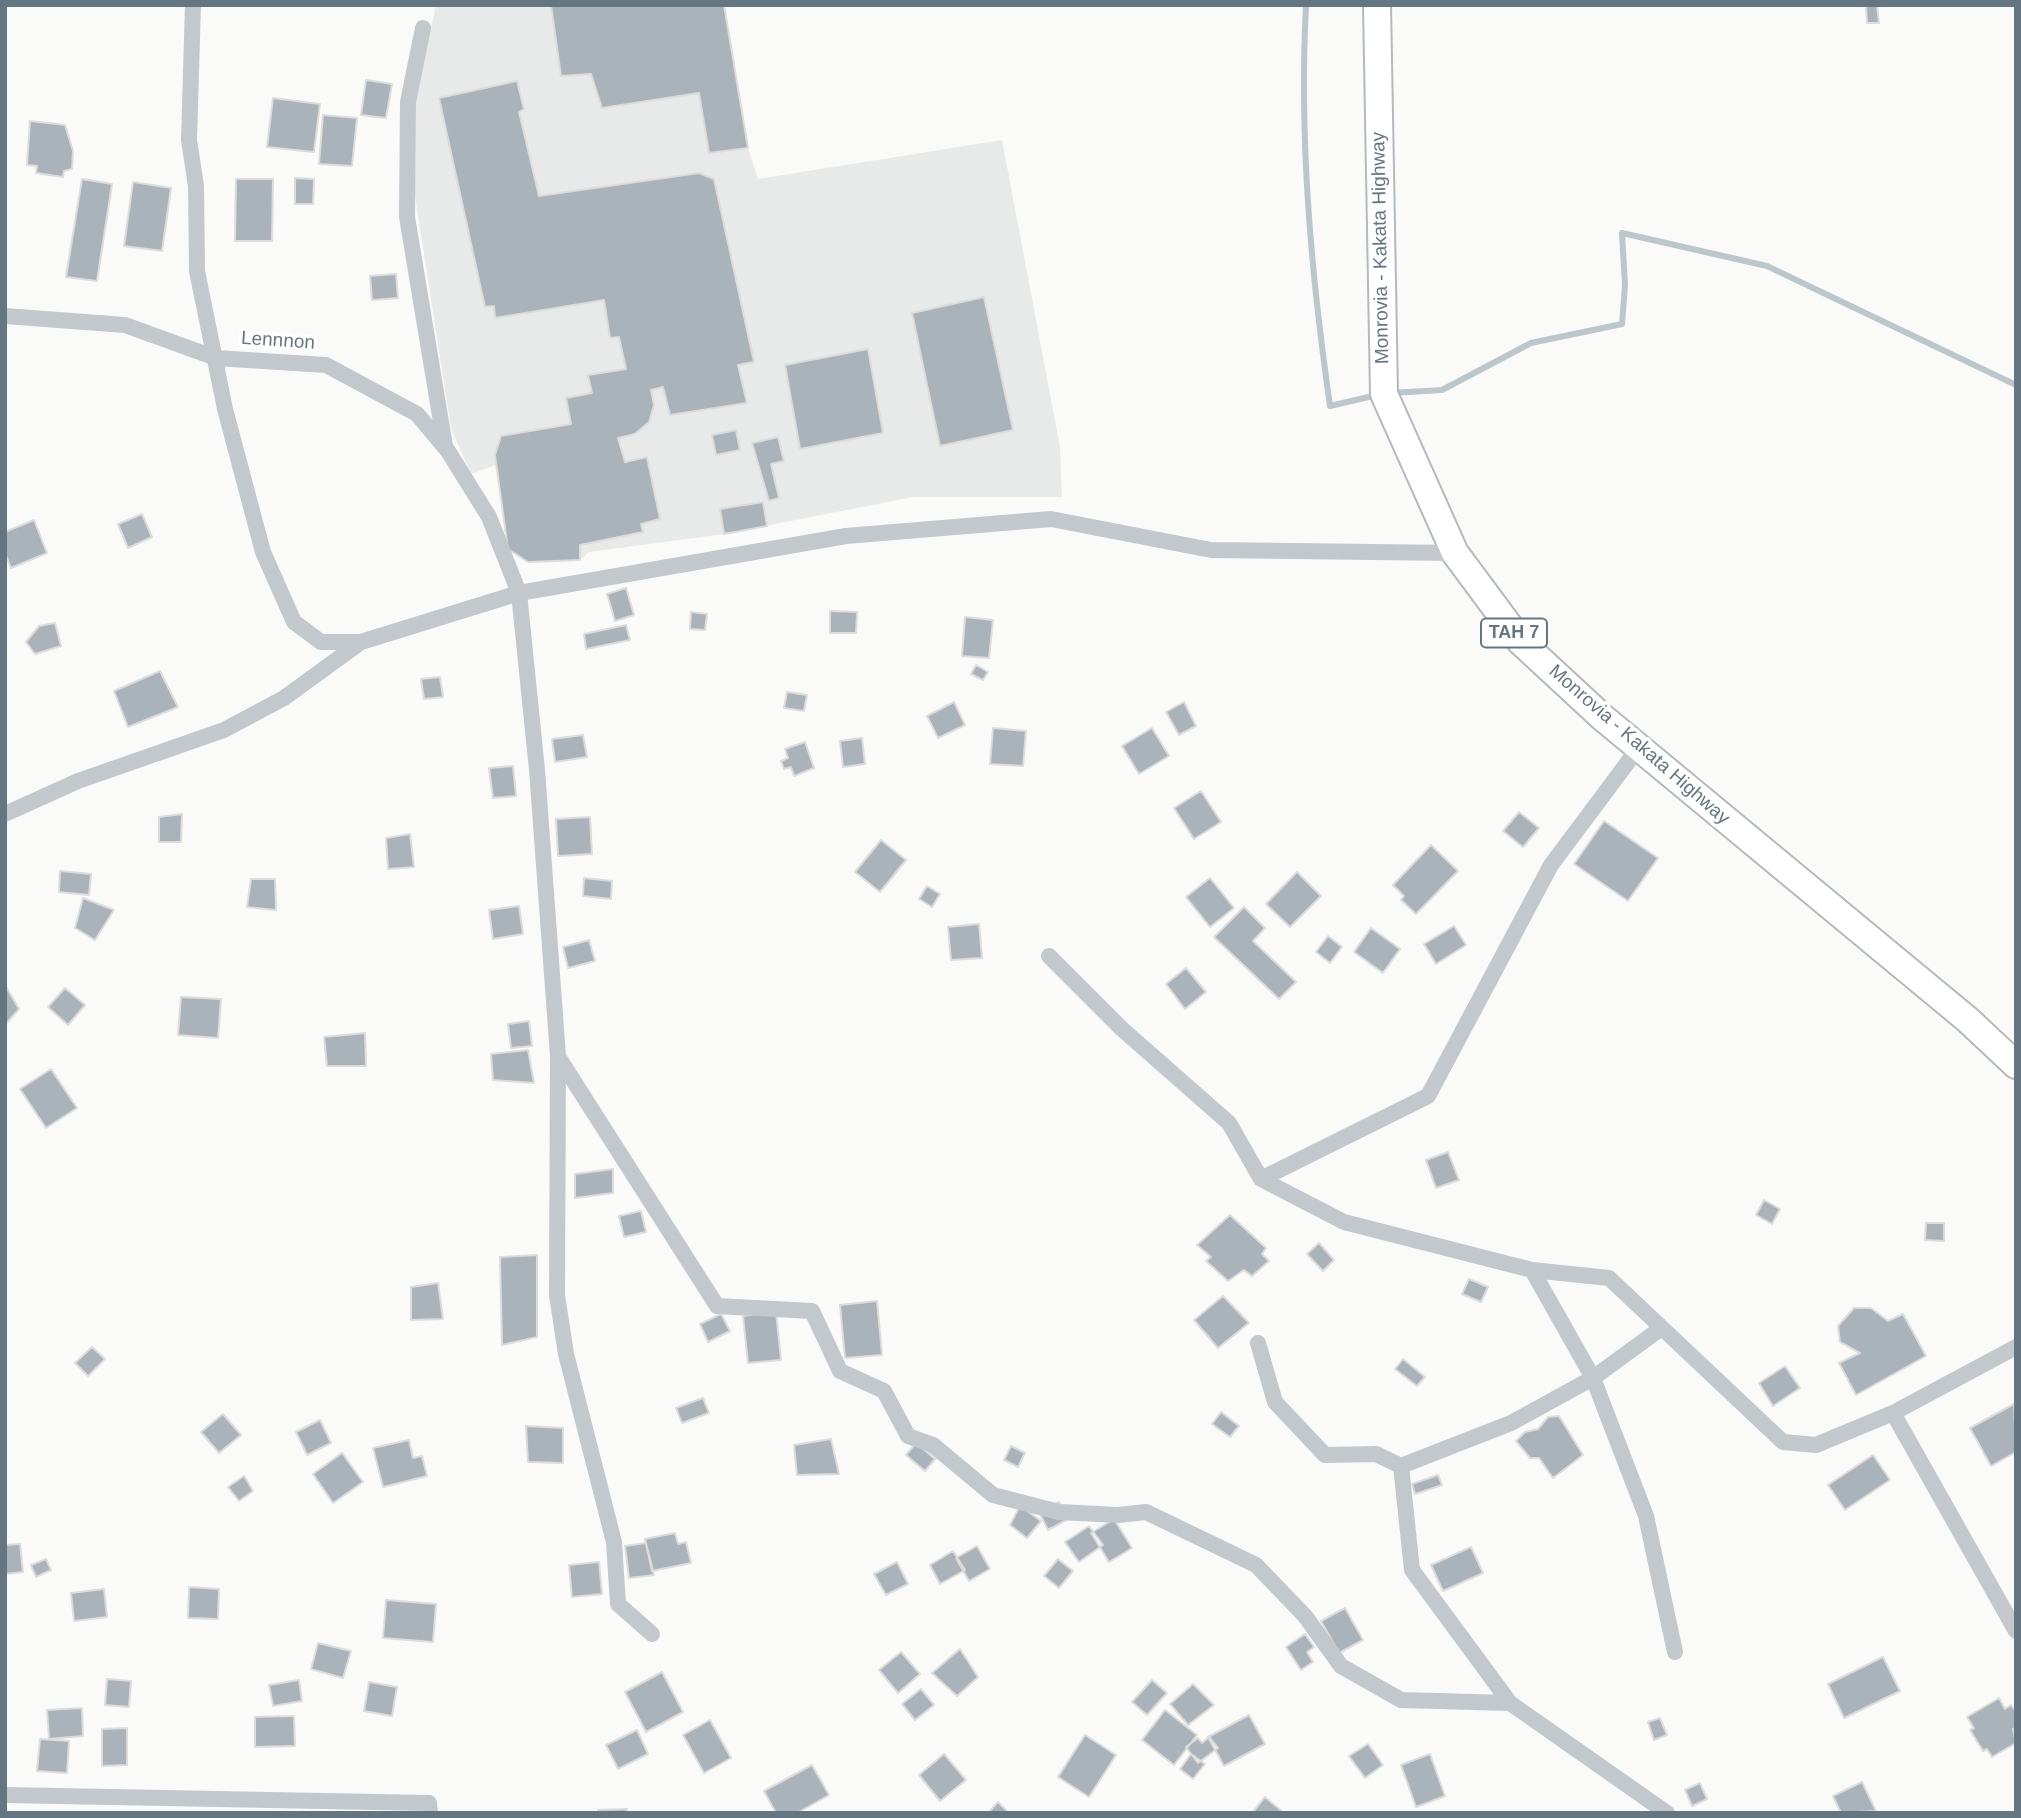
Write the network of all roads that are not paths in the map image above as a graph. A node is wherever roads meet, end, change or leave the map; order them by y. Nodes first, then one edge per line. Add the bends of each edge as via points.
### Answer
1 (193, 5) edge
2 (1377, 5) edge
3 (423, 28) dead end
4 (5, 316) edge
5 (216, 358) junction
6 (445, 446) junction
7 (1455, 553) junction
8 (519, 593) junction
9 (361, 642) junction
10 (1640, 746) junction
11 (5, 814) edge
12 (1049, 956) dead end
13 (558, 1056) junction
14 (2016, 1065) edge
15 (1261, 1179) junction
16 (1532, 1270) junction
17 (1660, 1329) junction
18 (1258, 1343) dead end
19 (2016, 1347) edge
20 (1593, 1378) junction
21 (1893, 1413) junction
22 (1401, 1466) junction
23 (2016, 1631) edge
24 (652, 1634) dead end
25 (1675, 1652) dead end
26 (1510, 1703) junction
27 (5, 1795) edge
28 (430, 1813) edge
29 (1667, 1813) edge

1 - 5 street via 189,140 196,186 197,271
2 - 7 highway, Monrovia - Kakata Highway / TAH 7 via 1384,394
3 - 6 street via 408,102 407,217
4 - 5 street, Lennnon via 125,325
5 - 6 street, Lennnon via 326,365 417,414
5 - 9 street via 263,552 294,622 320,642
6 - 8 street, Lennnon via 489,517
7 - 8 street via 1211,550 1051,519 846,536
7 - 10 highway, Monrovia - Kakata Highway / TAH 7 via 1521,642
8 - 9 street
8 - 13 street, Lennnon
9 - 11 street via 284,698 224,730 78,781
10 - 14 highway, Monrovia - Kakata Highway / TAH 7
10 - 15 street via 1551,865 1428,1096
12 - 15 street via 1122,1029 1229,1123
13 - 24 street, Lennnon via 557,1295 566,1354 614,1542 618,1604
13 - 26 street via 717,1306 812,1311 840,1371 884,1391 908,1436 933,1445 993,1495 1059,1511 1146,1513 1256,1565 1305,1616 1341,1666 1401,1700
15 - 16 street via 1344,1222
16 - 17 street via 1609,1279
16 - 20 street
17 - 20 street
17 - 21 street via 1783,1442 1816,1445
18 - 22 street via 1275,1402 1325,1455 1376,1454
19 - 21 street
20 - 22 street via 1511,1423
20 - 25 street via 1646,1516
21 - 23 street
22 - 26 street via 1412,1570
26 - 29 street
27 - 28 street via 429,1803

